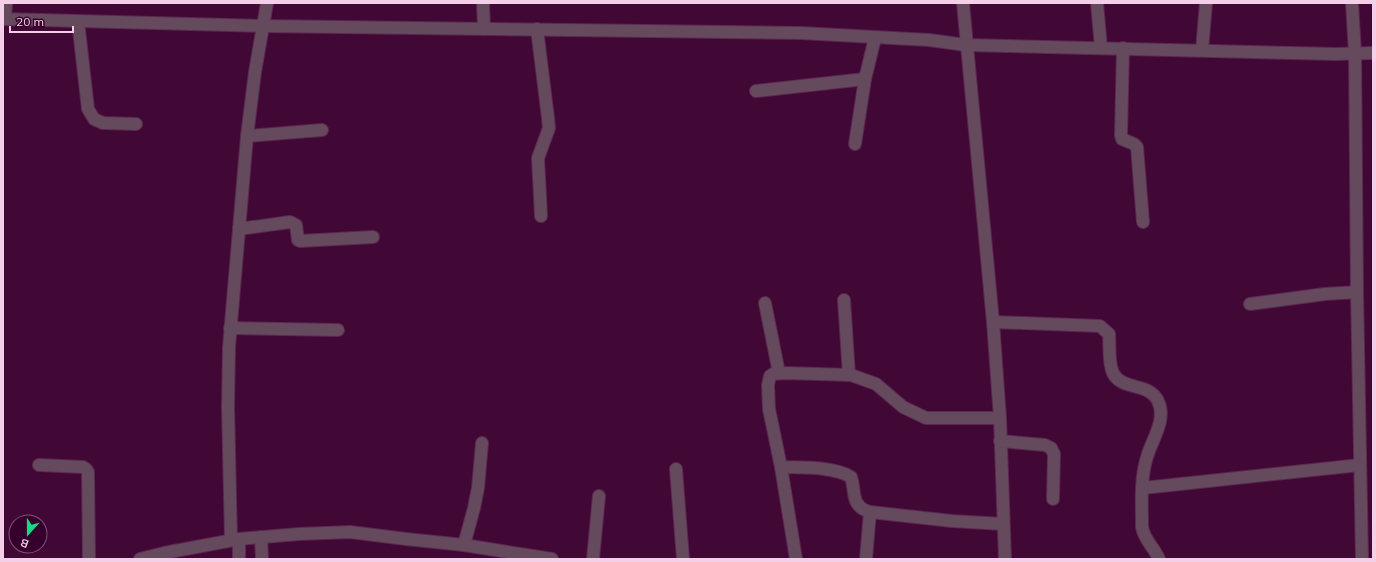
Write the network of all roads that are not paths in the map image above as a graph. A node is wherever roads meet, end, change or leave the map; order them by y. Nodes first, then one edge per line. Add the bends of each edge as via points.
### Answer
1 (6, 3) edge
2 (267, 3) edge
3 (483, 3) edge
4 (963, 3) edge
5 (1097, 3) edge
6 (1206, 3) edge
7 (1352, 3) edge
8 (4, 19) edge
9 (78, 21) junction
10 (263, 26) junction
11 (484, 29) junction
12 (537, 29) junction
13 (875, 38) junction
14 (966, 45) junction
15 (1101, 48) junction
16 (1123, 48) junction
17 (1202, 50) junction
18 (1355, 53) junction
19 (1373, 53) edge
20 (865, 79) junction
21 (756, 91) dead end
22 (136, 124) dead end
23 (322, 130) dead end
24 (247, 136) junction
25 (855, 144) dead end
26 (541, 216) dead end
27 (1143, 222) dead end
28 (239, 229) junction
29 (373, 237) dead end
30 (1351, 292) junction
31 (844, 300) dead end
32 (764, 303) dead end
33 (1250, 304) dead end
34 (993, 322) junction
35 (230, 328) junction
36 (338, 330) dead end
37 (779, 373) junction
38 (848, 374) junction
39 (1000, 418) junction
40 (1000, 441) junction
41 (482, 442) dead end
42 (39, 465) dead end
43 (1360, 465) junction
44 (781, 467) junction
45 (676, 469) dead end
46 (1143, 488) junction
47 (599, 496) dead end
48 (1053, 499) dead end
49 (870, 512) junction
50 (1003, 524) junction
51 (261, 536) junction
52 (235, 540) junction
53 (464, 545) junction
54 (89, 559) edge
55 (140, 559) edge
56 (239, 559) edge
57 (262, 559) edge
58 (552, 559) edge
59 (593, 559) edge
60 (683, 559) edge
61 (796, 559) edge
62 (866, 559) edge
63 (1005, 559) edge
64 (1159, 559) edge
65 (1362, 559) edge

1 - 8 street
2 - 10 street
3 - 11 street
4 - 14 street
5 - 15 street
6 - 17 street
7 - 18 street
8 - 9 street
9 - 10 street
9 - 22 street via 88,109 94,119 104,123
10 - 11 street
10 - 24 street
11 - 12 street
12 - 13 street via 801,33
12 - 26 street via 549,128 538,158
13 - 14 street via 929,40
13 - 20 street
14 - 15 street
14 - 34 street
15 - 16 street
16 - 17 street
16 - 27 street via 1121,135 1122,139 1137,147
17 - 18 street
18 - 19 street
18 - 30 street
20 - 21 street
20 - 25 street
23 - 24 street
24 - 28 street
28 - 29 street via 290,222 296,225 300,241
28 - 35 street
30 - 33 street
30 - 43 street
31 - 38 street
32 - 37 street
34 - 39 street
34 - 46 street via 1086,324 1100,326 1109,334 1113,374 1124,383 1149,390 1158,401 1161,418 1143,470
35 - 36 street
35 - 52 street via 228,408
37 - 38 street
37 - 44 street via 770,376 768,385 769,409
38 - 39 street via 876,384 903,407 926,418
39 - 40 street
40 - 48 street via 1045,445 1051,448 1054,454
40 - 50 street
41 - 53 street via 478,488
42 - 54 street via 83,467 88,472
43 - 46 street
43 - 65 street
44 - 49 street via 814,469 846,475 851,478 852,491 857,503
44 - 61 street
45 - 60 street
46 - 64 street via 1143,532
47 - 59 street
49 - 50 street
49 - 62 street
50 - 63 street
51 - 52 street
51 - 53 street via 350,532
51 - 57 street
52 - 55 street
52 - 56 street
53 - 58 street

